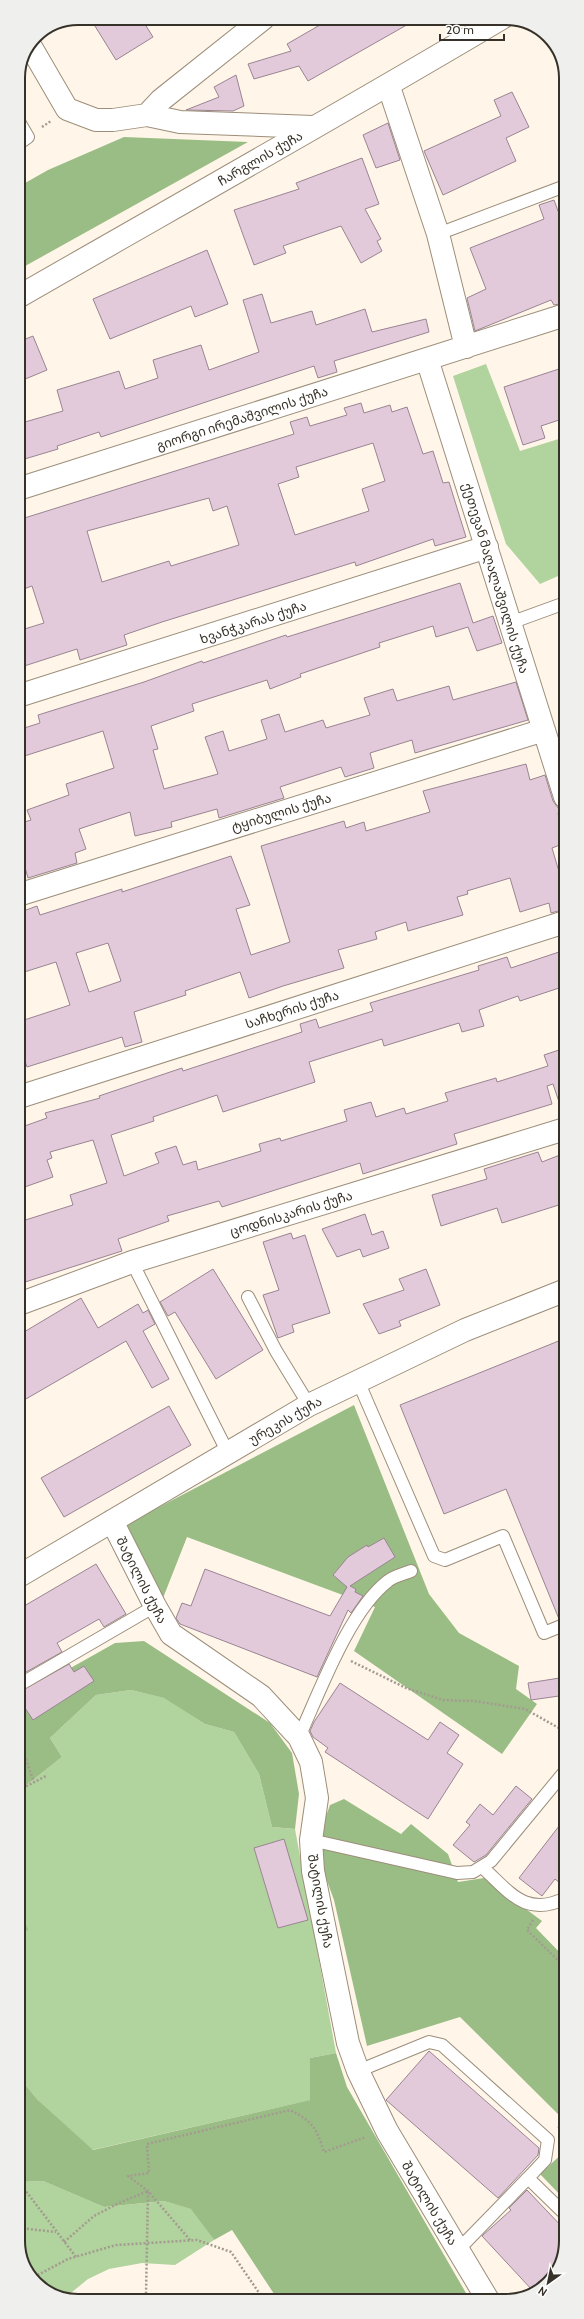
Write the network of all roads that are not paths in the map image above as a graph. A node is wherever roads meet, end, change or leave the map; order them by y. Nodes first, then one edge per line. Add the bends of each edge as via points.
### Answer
1 (255, 25) edge
2 (491, 25) edge
3 (33, 51) edge
4 (389, 87) junction
5 (147, 115) junction
6 (313, 127) junction
7 (559, 188) edge
8 (438, 234) junction
9 (25, 293) edge
10 (559, 317) edge
11 (466, 347) junction
12 (427, 359) junction
13 (25, 487) edge
14 (487, 547) junction
15 (559, 605) edge
16 (510, 622) junction
17 (25, 694) edge
18 (544, 730) junction
19 (559, 778) edge
20 (25, 893) edge
21 (559, 924) edge
22 (25, 1095) edge
23 (559, 1131) edge
24 (132, 1262) junction
25 (559, 1293) edge
26 (248, 1297) dead end
27 (25, 1302) edge
28 (358, 1381) junction
29 (309, 1405) junction
30 (228, 1454) junction
31 (112, 1521) junction
32 (411, 1571) dead end
33 (25, 1572) edge
34 (155, 1606) junction
35 (559, 1627) edge
36 (25, 1682) edge
37 (299, 1737) junction
38 (559, 1778) edge
39 (311, 1840) junction
40 (482, 1866) junction
41 (559, 1901) edge
42 (358, 2071) junction
43 (528, 2178) junction
44 (559, 2208) edge
45 (458, 2250) junction
46 (484, 2294) edge

1 - 5 street via 161,100
2 - 4 street, ჩარგლის ქუჩა
3 - 5 street via 67,109 96,120
4 - 6 street, ჩარგლის ქუჩა
4 - 8 street
5 - 6 street via 180,122
6 - 9 street, ჩარგლის ქუჩა
7 - 8 lane
8 - 11 street
10 - 11 street, გიორგი ირემაშვილის ქუჩა
11 - 12 street, გიორგი ირემაშვილის ქუჩა
12 - 13 street, გიორგი ირემაშვილის ქუჩა
12 - 14 street, ქეთევან მაღალაშვილის ქუჩა
14 - 16 street, ქეთევან მაღალაშვილის ქუჩა
14 - 17 street, ხვანჭკარას ქუჩა
15 - 16 lane
16 - 18 street, ქეთევან მაღალაშვილის ქუჩა
18 - 19 street, ქეთევან მაღალაშვილის ქუჩა
18 - 20 street, ტყიბულის ქუჩა
21 - 22 street, საჩხერის ქუჩა
23 - 24 street, ცოდნისკარის ქუჩა
24 - 27 street, ცოდნისკარის ქუჩა
24 - 30 lane
25 - 28 street, ურეკის ქუჩა via 465,1330
26 - 29 lane via 276,1351
28 - 29 street, ურეკის ქუჩა
28 - 35 lane via 434,1556 445,1560 503,1536 544,1633
29 - 30 street, ურეკის ქუჩა
30 - 31 street, ურეკის ქუჩა
31 - 33 street, ურეკის ქუჩა
31 - 34 street, შატილის ქუჩა
32 - 37 lane via 389,1580 370,1597 337,1655
34 - 36 lane
34 - 37 street, შატილის ქუჩა via 171,1634 261,1696
37 - 39 street, შატილის ქუჩა via 311,1762 317,1798
38 - 40 lane via 491,1861
39 - 40 lane via 457,1873 473,1872
39 - 42 street, შატილის ქუჩა via 313,1871 347,2035
40 - 41 lane via 517,1898 529,1905 543,1907
42 - 43 lane via 429,2042 442,2045 548,2140 545,2160
42 - 45 street, შატილის ქუჩა via 387,2131
43 - 44 lane
43 - 45 lane
45 - 46 street, შატილის ქუჩა

